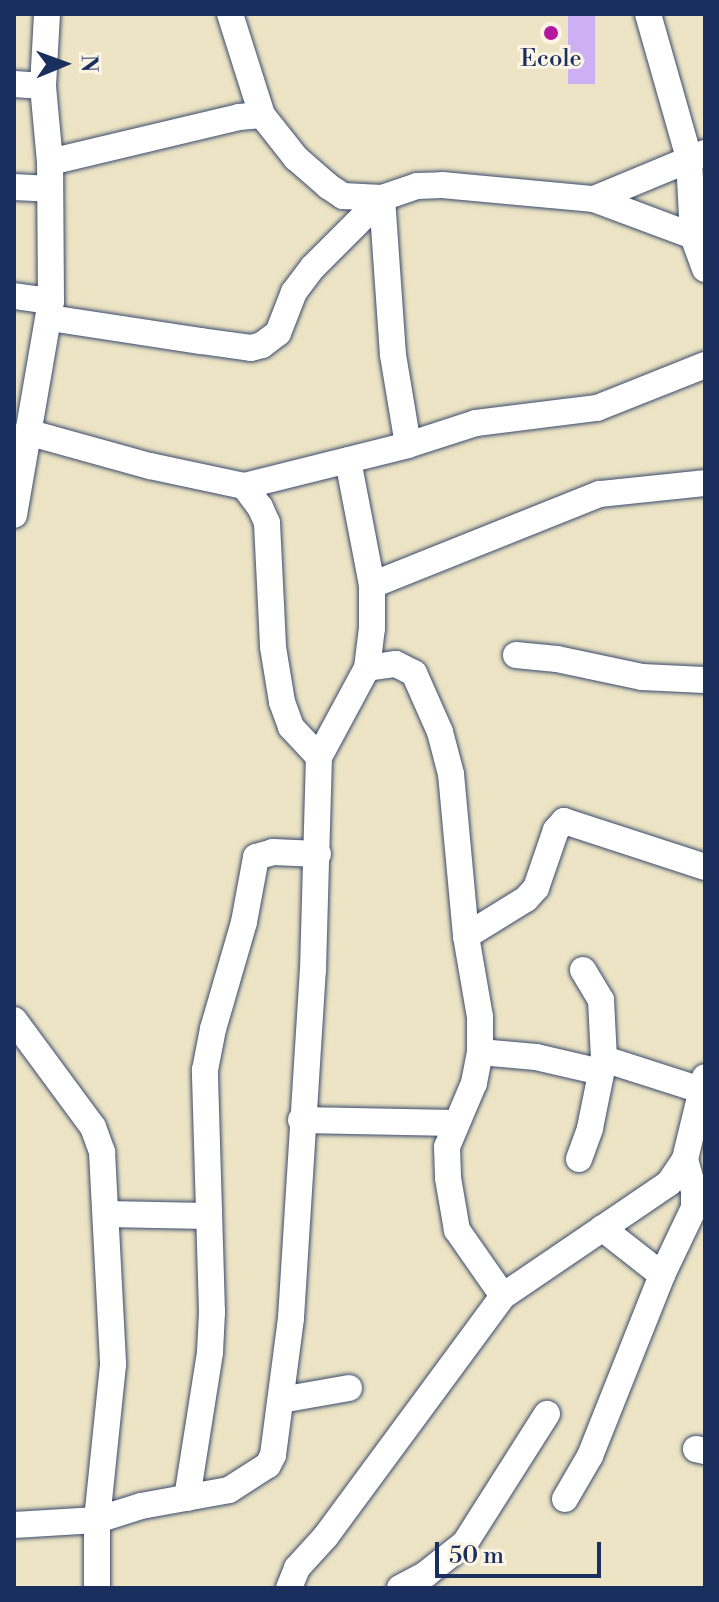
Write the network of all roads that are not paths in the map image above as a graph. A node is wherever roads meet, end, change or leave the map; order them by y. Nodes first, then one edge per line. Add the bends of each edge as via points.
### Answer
1 (47, 14) edge
2 (230, 14) edge
3 (648, 14) edge
4 (14, 84) edge
5 (43, 86) junction
6 (262, 115) junction
7 (697, 156) edge
8 (50, 162) junction
9 (14, 187) edge
10 (50, 189) junction
11 (382, 198) junction
12 (594, 199) junction
13 (693, 236) junction
14 (705, 269) edge
15 (14, 296) edge
16 (51, 309) junction
17 (705, 365) edge
18 (408, 445) junction
19 (21, 450) edge
20 (348, 460) junction
21 (705, 483) edge
22 (244, 486) junction
23 (14, 515) edge
24 (372, 585) junction
25 (516, 655) dead end
26 (367, 668) junction
27 (705, 680) edge
28 (319, 757) junction
29 (318, 854) junction
30 (705, 867) edge
31 (466, 936) junction
32 (583, 970) dead end
33 (16, 1025) edge
34 (480, 1052) junction
35 (602, 1066) junction
36 (703, 1083) edge
37 (301, 1120) junction
38 (455, 1123) junction
39 (579, 1159) dead end
40 (685, 1159) junction
41 (106, 1214) junction
42 (207, 1216) junction
43 (602, 1228) junction
44 (662, 1275) junction
45 (503, 1296) junction
46 (349, 1388) dead end
47 (281, 1400) junction
48 (547, 1414) dead end
49 (187, 1498) junction
50 (565, 1499) dead end
51 (97, 1520) junction
52 (14, 1525) edge
53 (97, 1588) edge
54 (289, 1588) edge
55 (400, 1588) edge

1 - 5 street
2 - 6 street
3 - 7 street
4 - 5 street
5 - 8 street
6 - 8 street
6 - 11 street via 296,158 343,196
7 - 12 street
7 - 13 street
8 - 10 street
9 - 10 street
10 - 16 street
11 - 12 street via 417,186 442,185
11 - 16 street via 313,267 294,292 278,333 262,345 201,341
11 - 18 street via 393,355
12 - 13 street
13 - 14 street
15 - 16 street
16 - 19 street
17 - 18 street via 618,403 476,423
18 - 20 street
19 - 22 street via 150,466
19 - 23 street
20 - 22 street
20 - 24 street
21 - 24 street via 600,494
22 - 28 street via 267,523 273,647 282,702 291,727
24 - 26 street
25 - 27 street via 642,677
26 - 28 street
26 - 31 street via 396,664 414,673 440,732 451,774
28 - 29 street
29 - 37 street
29 - 42 street via 263,853 252,869 244,922 205,1070
30 - 31 street via 564,821 536,888
31 - 34 street via 480,1017
32 - 35 street via 601,1000
33 - 41 street via 98,1138
34 - 35 street
34 - 38 street via 474,1083
35 - 36 street
35 - 39 street
36 - 40 street
37 - 38 street
37 - 47 street via 291,1318
38 - 45 street via 447,1147 457,1230
40 - 43 street via 669,1183
40 - 44 street via 694,1208
41 - 42 street
41 - 51 street via 113,1365
42 - 49 street via 210,1352
43 - 44 street
43 - 45 street
44 - 50 street via 590,1456
45 - 54 street via 297,1568
46 - 47 street
47 - 49 street via 268,1465 229,1490
48 - 55 street via 465,1543
49 - 51 street
51 - 52 street
51 - 53 street

